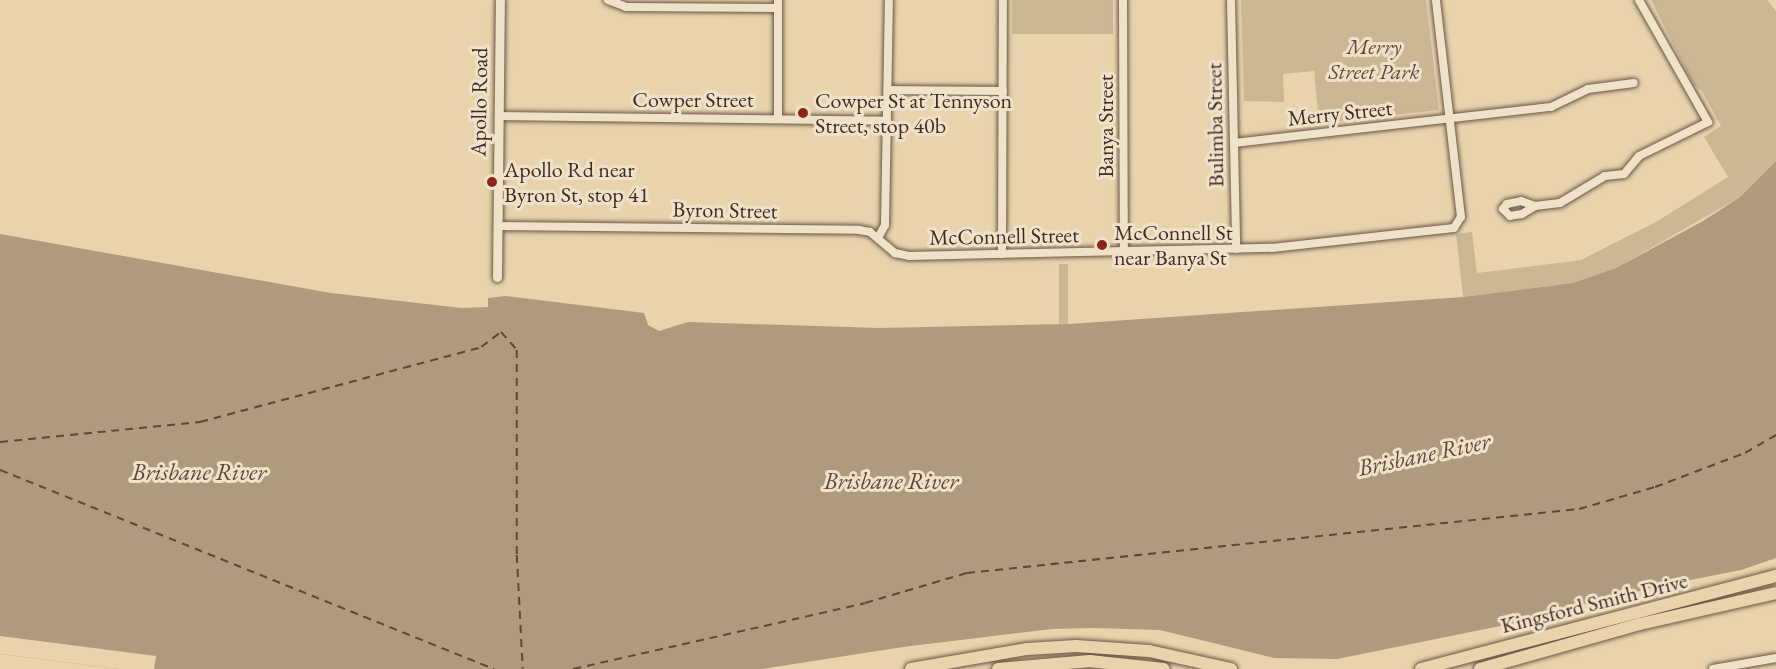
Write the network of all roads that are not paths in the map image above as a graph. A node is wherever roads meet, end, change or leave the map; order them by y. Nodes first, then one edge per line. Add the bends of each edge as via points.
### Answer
1 (500, 0) edge
2 (608, 0) edge
3 (889, 0) edge
4 (1003, 0) edge
5 (1123, 0) edge
6 (1231, 0) edge
7 (1436, 0) edge
8 (1639, 0) edge
9 (778, 4) edge
10 (1634, 83) dead end
11 (888, 90) junction
12 (1003, 91) junction
13 (499, 116) junction
14 (778, 118) junction
15 (1450, 120) junction
16 (887, 121) junction
17 (1234, 143) junction
18 (1535, 206) dead end
19 (498, 226) junction
20 (878, 238) junction
21 (1236, 249) junction
22 (1124, 251) junction
23 (1002, 254) junction
24 (497, 276) dead end
25 (1776, 576) edge
26 (1776, 593) edge
27 (1776, 658) edge
28 (910, 669) edge
29 (998, 669) edge
30 (1164, 669) edge
31 (1231, 669) edge
32 (1422, 669) edge
33 (1480, 669) edge
34 (1713, 669) edge

1 - 13 street, Apollo Road
2 - 9 street via 626,7
3 - 11 street
4 - 12 street
5 - 22 street, Banya Street
6 - 17 street, Bulimba Street
7 - 15 street
8 - 18 street via 1708,122 1639,156 1624,174 1605,176 1560,203
9 - 14 street
10 - 15 street, Merry Street via 1588,89 1551,107
11 - 12 street
11 - 16 street
12 - 23 street
13 - 14 street, Cowper Street
13 - 19 street, Apollo Road
14 - 16 street, Cowper Street
15 - 17 street, Merry Street
15 - 21 street, McConnell Street via 1461,218 1458,225 1294,247
16 - 20 street via 885,225
17 - 21 street, Bulimba Street
19 - 20 street, Byron Street via 859,230
19 - 24 street, Apollo Road
20 - 23 street, McConnell Street via 902,255
21 - 22 street, McConnell Street
22 - 23 street, McConnell Street
25 - 32 highway, Kingsford Smith Drive
26 - 33 highway, Kingsford Smith Drive via 1640,624
27 - 34 street
28 - 31 highway via 1027,649 1076,646 1149,651
29 - 30 highway via 1090,661

